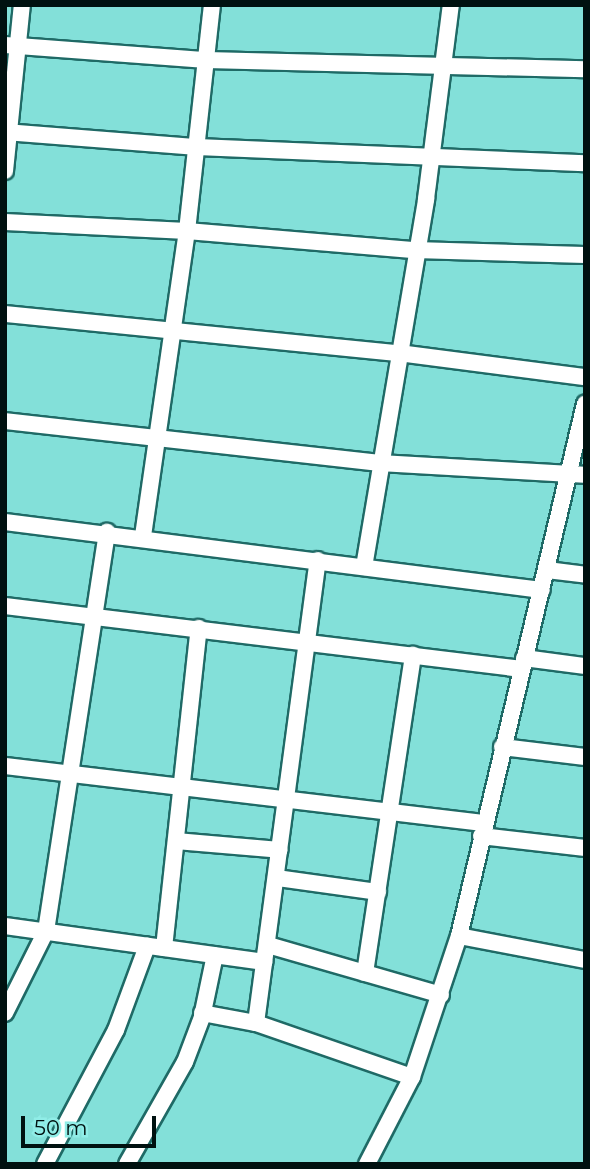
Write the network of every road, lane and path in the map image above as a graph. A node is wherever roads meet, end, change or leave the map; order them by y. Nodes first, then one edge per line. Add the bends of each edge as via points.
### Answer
1 (22, 5) edge
2 (212, 5) edge
3 (451, 5) edge
4 (11, 45) edge
5 (206, 60) junction
6 (443, 64) junction
7 (585, 69) edge
8 (7, 132) edge
9 (197, 147) junction
10 (432, 154) junction
11 (585, 163) edge
12 (5, 171) edge
13 (5, 222) edge
14 (187, 231) junction
15 (415, 250) junction
16 (585, 255) edge
17 (5, 314) edge
18 (172, 329) junction
19 (399, 353) junction
20 (585, 377) edge
21 (585, 404) edge
22 (5, 421) edge
23 (157, 438) junction
24 (379, 463) junction
25 (578, 475) edge
26 (5, 522) edge
27 (107, 532) junction
28 (143, 536) junction
29 (318, 560) junction
30 (364, 566) junction
31 (547, 570) junction
32 (585, 575) edge
33 (542, 590) junction
34 (5, 607) edge
35 (94, 616) junction
36 (199, 628) junction
37 (307, 640) junction
38 (413, 655) junction
39 (523, 664) junction
40 (585, 666) edge
41 (502, 747) junction
42 (585, 757) edge
43 (5, 766) edge
44 (69, 774) junction
45 (182, 786) junction
46 (287, 798) junction
47 (390, 811) junction
48 (483, 830) junction
49 (176, 841) junction
50 (585, 848) edge
51 (280, 850) junction
52 (276, 878) junction
53 (378, 892) junction
54 (5, 926) edge
55 (47, 931) junction
56 (458, 936) junction
57 (268, 945) junction
58 (156, 947) junction
59 (215, 955) junction
60 (585, 960) edge
61 (265, 962) junction
62 (365, 973) junction
63 (441, 995) junction
64 (5, 1013) edge
65 (202, 1013) junction
66 (256, 1023) junction
67 (412, 1077) junction
68 (45, 1164) edge
69 (127, 1164) edge
70 (367, 1164) edge

1 - 4 street
2 - 5 street
3 - 6 street
4 - 5 street
4 - 8 street
5 - 6 street
5 - 9 street
6 - 7 street
6 - 10 street
8 - 9 street
8 - 12 street
9 - 10 street
9 - 14 street
10 - 11 street
10 - 15 street
13 - 14 street
14 - 15 street
14 - 18 street
15 - 16 street
15 - 19 street
17 - 18 street
18 - 19 street
18 - 23 street
19 - 20 street
19 - 24 street
21 - 25 street
22 - 23 street
23 - 24 street
23 - 28 street
24 - 25 street
24 - 30 street
25 - 31 street
26 - 27 street
27 - 28 street
27 - 35 street
28 - 29 street
29 - 30 street
29 - 37 street
30 - 33 street
31 - 32 street
31 - 33 street
33 - 39 street
34 - 35 street
35 - 36 street
35 - 44 street
36 - 37 street
36 - 45 street
37 - 38 street
37 - 46 street
38 - 39 street
38 - 47 street
39 - 40 street
39 - 41 street
41 - 42 street
41 - 48 street
43 - 44 street
44 - 45 street
44 - 55 street
45 - 46 street
45 - 49 street
46 - 47 street
46 - 51 street
47 - 48 street
47 - 53 street
48 - 50 street
48 - 56 street
49 - 51 street
49 - 58 street
51 - 52 street
52 - 53 street
52 - 57 street
53 - 62 street
54 - 55 street
55 - 58 street
55 - 64 street
56 - 60 street
56 - 63 street
57 - 61 street
57 - 62 street
58 - 59 street
58 - 68 street
59 - 61 street
59 - 65 street
61 - 66 street
62 - 63 street
63 - 67 street
65 - 66 street
65 - 69 street via 185,1062
66 - 67 street
67 - 70 street

